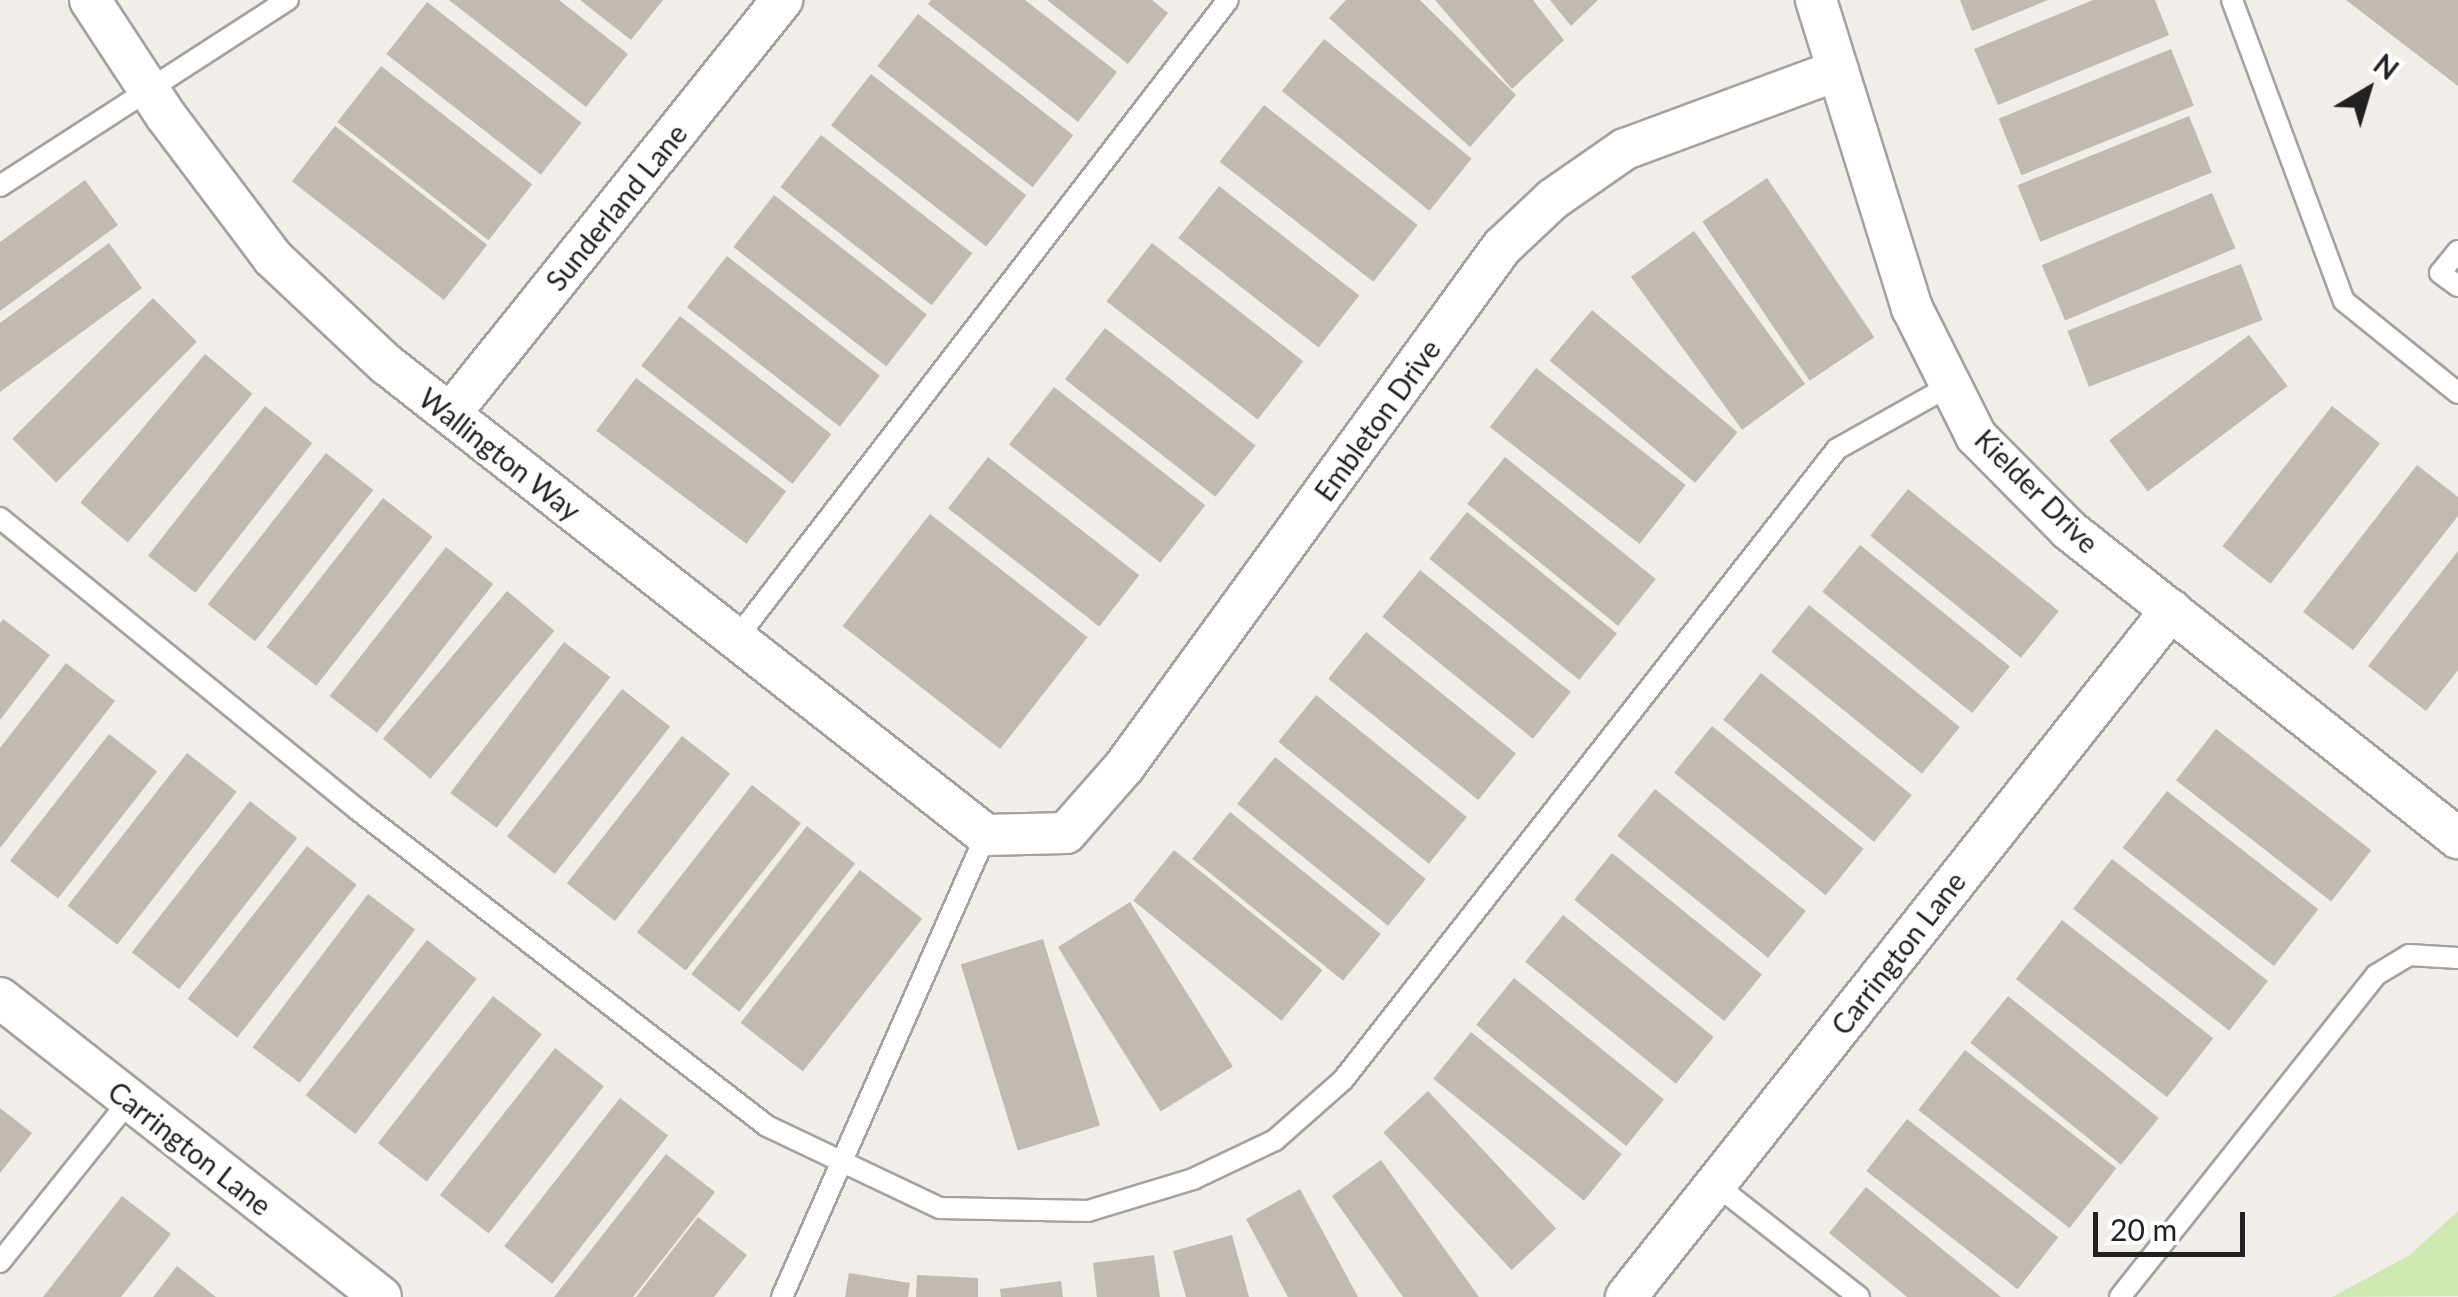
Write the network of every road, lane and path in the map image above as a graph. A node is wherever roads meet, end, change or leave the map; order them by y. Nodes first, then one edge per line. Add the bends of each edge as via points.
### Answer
1 (90, 0) edge
2 (288, 0) edge
3 (782, 0) edge
4 (1228, 0) edge
5 (1816, 0) edge
6 (2232, 0) edge
7 (1838, 70) junction
8 (153, 92) junction
9 (0, 186) edge
10 (2458, 250) edge
11 (2458, 286) edge
12 (1951, 385) junction
13 (2458, 393) edge
14 (450, 414) junction
15 (0, 518) edge
16 (2170, 610) junction
17 (736, 639) junction
18 (986, 835) junction
19 (2458, 838) edge
20 (2458, 958) edge
21 (0, 998) edge
22 (130, 1100) junction
23 (846, 1162) junction
24 (1715, 1184) junction
25 (0, 1262) edge
26 (381, 1297) edge
27 (782, 1297) edge
28 (1626, 1297) edge
29 (1859, 1297) edge
30 (2120, 1297) edge

1 - 8 street, Wallington Way
2 - 8 lane
3 - 14 street, Sunderland Lane
4 - 17 lane
5 - 7 street, Kielder Drive
6 - 13 lane via 2344,301
7 - 12 street, Kielder Drive via 1912,308
7 - 18 street, Embleton Drive via 1625,149 1553,198 1502,247 1124,767 1066,833
8 - 9 lane
8 - 14 street, Wallington Way via 273,258
10 - 11 lane via 2440,272
12 - 16 street, Kielder Drive via 1976,436 2069,530
12 - 23 lane via 1837,450 1343,1080 1275,1140 1193,1179 1088,1211 940,1208
14 - 17 street, Wallington Way
15 - 23 lane via 358,810 767,1126
16 - 19 street, Kielder Drive
16 - 24 street, Carrington Lane
17 - 18 street, Wallington Way
18 - 23 lane
20 - 30 lane via 2409,955 2376,975
21 - 22 street, Carrington Lane
22 - 25 lane
22 - 26 street, Carrington Lane
23 - 27 lane
24 - 28 street, Carrington Lane
24 - 29 lane

